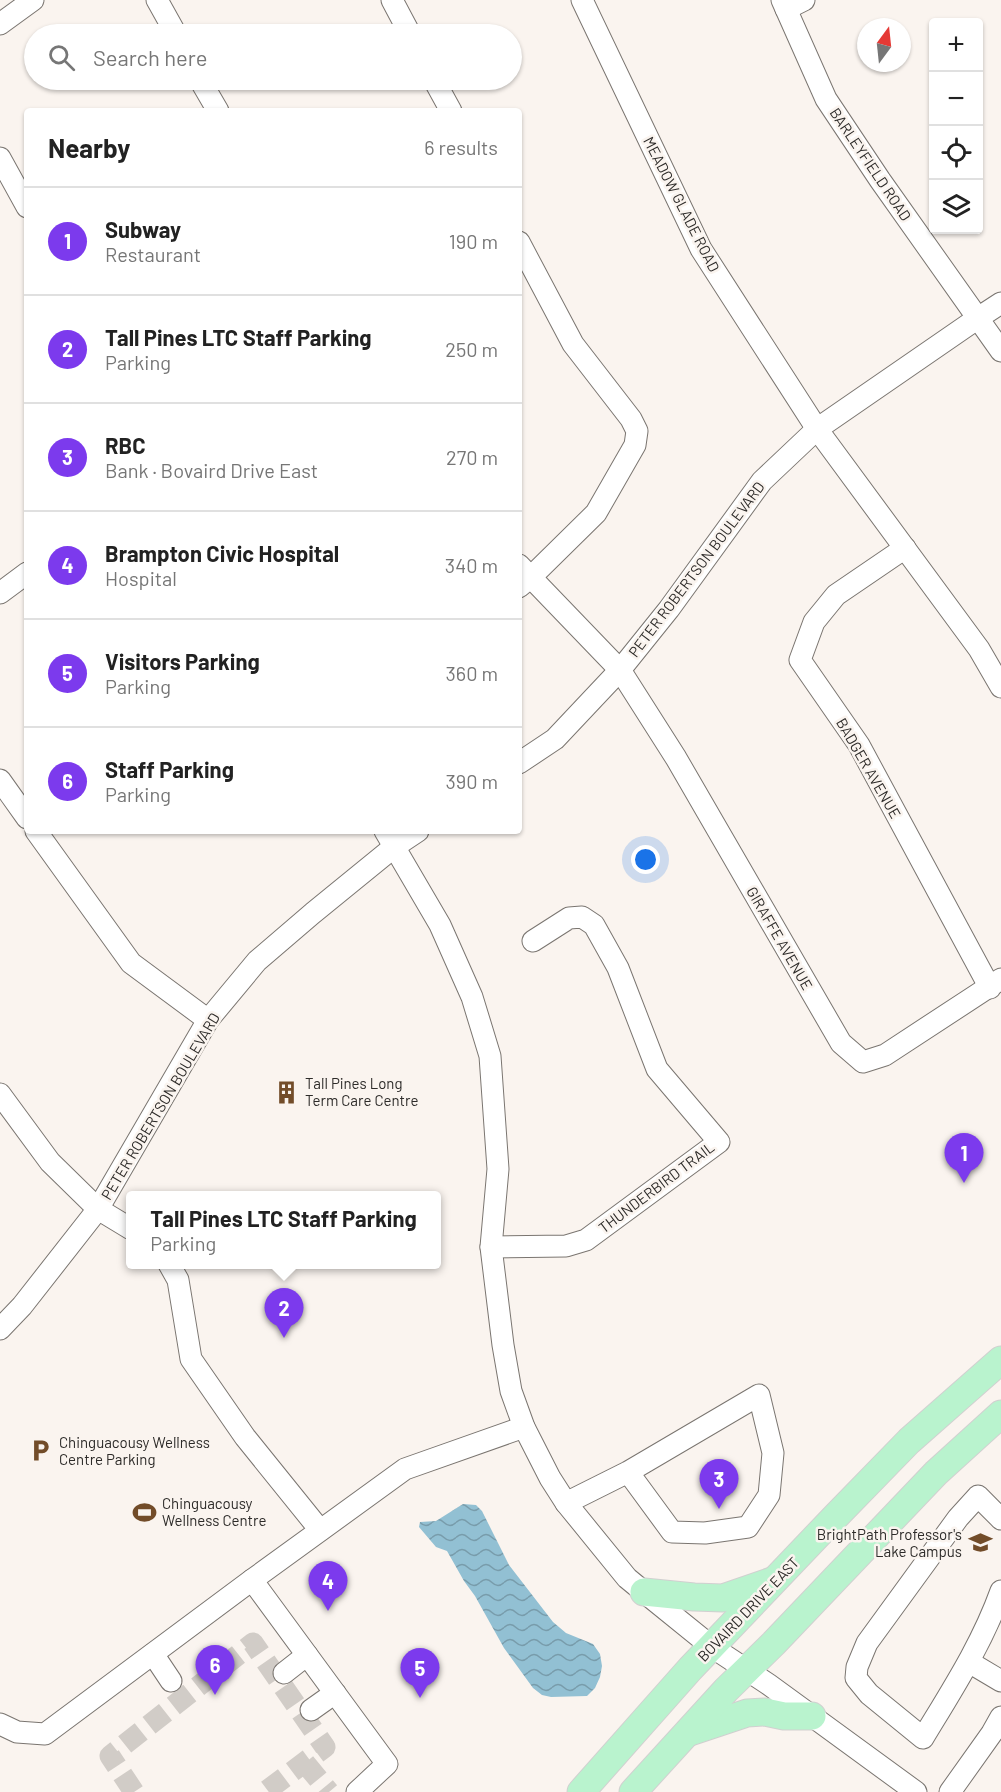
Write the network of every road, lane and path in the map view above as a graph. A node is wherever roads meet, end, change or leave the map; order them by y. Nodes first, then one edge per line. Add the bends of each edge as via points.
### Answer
1 (33, 0) edge
2 (157, 0) edge
3 (392, 0) edge
4 (582, 0) edge
5 (790, 3) edge
6 (0, 24) edge
7 (170, 24) edge
8 (405, 24) edge
9 (206, 90) edge
10 (439, 90) edge
11 (216, 108) edge
12 (448, 108) edge
13 (0, 158) edge
14 (24, 202) edge
15 (522, 248) edge
16 (1001, 303) edge
17 (978, 318) junction
18 (1001, 351) edge
19 (817, 429) junction
20 (905, 548) junction
21 (24, 575) edge
22 (523, 576) edge
23 (0, 593) edge
24 (620, 670) junction
25 (1001, 687) edge
26 (522, 761) edge
27 (0, 780) edge
28 (24, 814) edge
29 (38, 834) edge
30 (408, 834) edge
31 (390, 839) edge
32 (533, 941) dead end
33 (995, 984) edge
34 (208, 1020) junction
35 (0, 1094) edge
36 (98, 1209) junction
37 (126, 1226) edge
38 (491, 1247) junction
39 (172, 1269) edge
40 (0, 1329) edge
41 (1001, 1360) edge
42 (1001, 1414) edge
43 (524, 1427) junction
44 (628, 1472) junction
45 (566, 1503) junction
46 (1001, 1519) edge
47 (320, 1530) junction
48 (252, 1580) junction
49 (776, 1580) junction
50 (1001, 1591) edge
51 (644, 1592) junction
52 (712, 1647) junction
53 (153, 1654) junction
54 (307, 1655) junction
55 (969, 1662) junction
56 (747, 1670) junction
57 (284, 1673) dead end
58 (171, 1681) dead end
59 (1001, 1681) edge
60 (335, 1693) junction
61 (311, 1710) dead end
62 (812, 1716) junction
63 (1001, 1717) edge
64 (0, 1724) edge
65 (688, 1733) junction
66 (357, 1792) edge
67 (581, 1792) edge
68 (633, 1792) edge
69 (916, 1792) edge
70 (950, 1792) edge

1 - 6 street
2 - 7 street
3 - 8 street
4 - 19 street, MEADOW GLADE ROAD via 701,249
5 - 17 street, BARLEYFIELD ROAD via 826,99
9 - 11 street
10 - 12 street
13 - 14 street
15 - 22 street via 573,344 637,431 635,445 596,513
16 - 17 street, PETER ROBERTSON BOULEVARD
17 - 18 street, BARLEYFIELD ROAD
17 - 19 street, PETER ROBERTSON BOULEVARD
19 - 20 street
19 - 24 street, PETER ROBERTSON BOULEVARD via 762,481
20 - 25 street via 979,649
20 - 33 street, BADGER AVENUE via 836,595 814,622 800,660 859,746
21 - 23 street
22 - 24 street
24 - 26 street, PETER ROBERTSON BOULEVARD via 555,739
24 - 33 street, GIRAFFE AVENUE via 676,758 841,1042 863,1062 885,1055
27 - 28 street
29 - 34 street via 130,963
30 - 31 street, PETER ROBERTSON BOULEVARD
31 - 34 street, PETER ROBERTSON BOULEVARD via 257,961
31 - 38 street via 440,925 472,996 490,1056 498,1169
32 - 38 street, THUNDERBIRD TRAIL via 569,918 582,917 594,925 618,968 657,1069 719,1142 586,1240 566,1246
34 - 36 street, PETER ROBERTSON BOULEVARD
35 - 36 street via 50,1162
36 - 37 street
36 - 40 street, PETER ROBERTSON BOULEVARD
38 - 43 street via 511,1391
39 - 47 street via 178,1280 191,1359 245,1437
41 - 49 main road, BOVAIRD DRIVE EAST via 909,1441
42 - 56 main road via 936,1473
43 - 45 street
43 - 47 street via 405,1469
44 - 44 street via 749,1401 759,1395 773,1453 769,1495 748,1527 705,1533 672,1532
44 - 45 street
45 - 51 street via 627,1578
46 - 55 street via 978,1496 971,1503 867,1643 856,1678 868,1694 923,1738
47 - 48 street
48 - 53 street
48 - 54 street
49 - 51 main road via 723,1598
49 - 52 main road, BOVAIRD DRIVE EAST
50 - 55 street
51 - 52 street
52 - 56 street
52 - 67 main road, BOVAIRD DRIVE EAST
53 - 58 street
53 - 64 street via 45,1734 17,1732
54 - 57 street
54 - 60 street
55 - 59 street
56 - 62 street
56 - 65 main road
60 - 61 street
60 - 66 street via 387,1764
62 - 65 main road via 747,1713
62 - 69 street
63 - 70 street
65 - 68 main road

